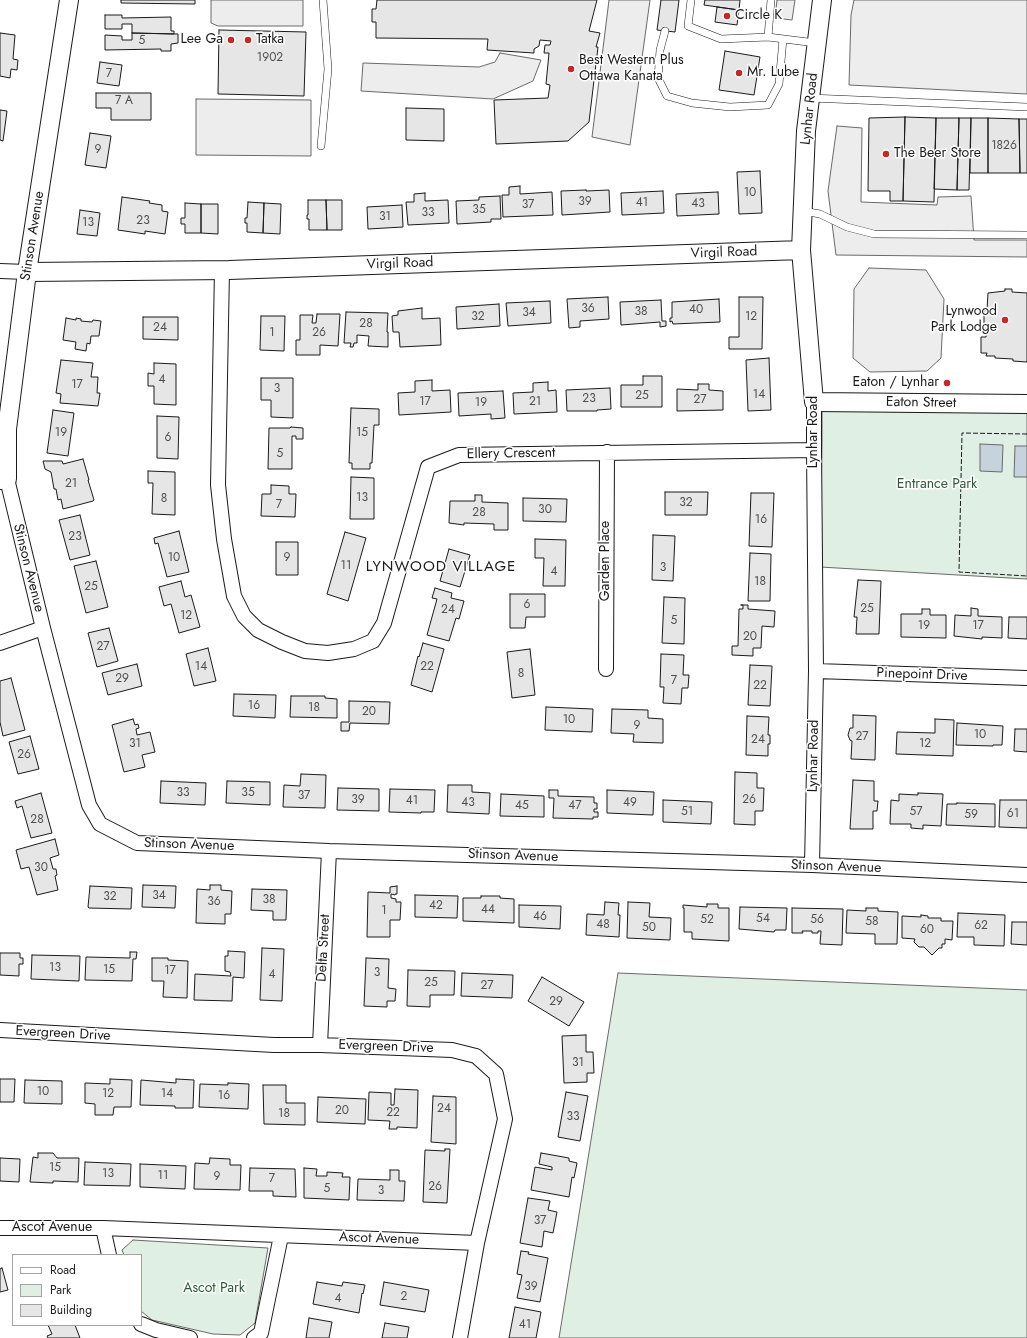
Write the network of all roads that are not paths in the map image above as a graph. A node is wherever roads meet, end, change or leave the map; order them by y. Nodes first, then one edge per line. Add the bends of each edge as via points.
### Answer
1 (69, 0) edge
2 (323, 0) edge
3 (691, 0) edge
4 (771, 0) edge
5 (822, 0) edge
6 (665, 31) dead end
7 (768, 36) junction
8 (783, 39) junction
9 (816, 43) junction
10 (810, 98) junction
11 (1027, 107) edge
12 (321, 146) dead end
13 (802, 211) junction
14 (1027, 235) edge
15 (801, 250) junction
16 (222, 270) junction
17 (0, 271) edge
18 (27, 272) junction
19 (814, 402) junction
20 (1027, 404) edge
21 (814, 450) junction
22 (606, 452) junction
23 (4, 480) edge
24 (43, 628) junction
25 (0, 643) edge
26 (606, 669) dead end
27 (816, 671) junction
28 (1027, 678) edge
29 (329, 851) junction
30 (812, 866) junction
31 (1027, 875) edge
32 (0, 1030) edge
33 (320, 1045) junction
34 (0, 1228) edge
35 (103, 1228) junction
36 (282, 1236) junction
37 (477, 1243) junction
38 (109, 1254) edge
39 (142, 1324) edge
40 (190, 1338) edge
41 (254, 1338) edge
42 (460, 1338) edge

1 - 18 street, Stinson Avenue
2 - 12 lane via 328,70
3 - 7 lane via 688,26 721,39
4 - 7 lane
5 - 9 street, Lynhar Road
6 - 8 lane via 660,50 658,78 668,96 692,103 730,107 768,105 779,84
7 - 8 lane
8 - 9 lane
9 - 10 street, Lynhar Road
10 - 11 lane
10 - 13 street, Lynhar Road
13 - 14 lane via 820,214 848,227 874,234
13 - 15 street, Lynhar Road
15 - 16 street, Virgil Road
15 - 19 street, Lynhar Road
16 - 18 street, Virgil Road
16 - 22 street, Ellery Crescent via 218,485 224,539 234,596 244,616 258,630 282,642 305,651 328,654 354,649 373,641 384,623 428,467 459,455
17 - 18 street, Virgil Road
18 - 23 street, Stinson Avenue via 7,429
19 - 20 street, Eaton Street
19 - 21 street, Lynhar Road
21 - 22 street, Ellery Crescent
21 - 27 street, Lynhar Road
22 - 26 street, Garden Place
23 - 24 street, Stinson Avenue
24 - 25 street
24 - 29 street, Stinson Avenue via 89,805 100,824 136,843
27 - 28 street, Pinepoint Drive
27 - 30 street, Lynhar Road
29 - 30 street, Stinson Avenue
29 - 33 street, Delta Street
30 - 31 street, Stinson Avenue
32 - 33 street, Evergreen Drive via 274,1045
33 - 37 street, Evergreen Drive via 452,1050 476,1056 496,1074 505,1119
34 - 35 street, Ascot Avenue
35 - 36 street, Ascot Avenue
35 - 38 street, Ascot Avenue
36 - 37 street, Ascot Avenue
36 - 41 street via 261,1333
37 - 42 street, Evergreen Drive
39 - 40 street

